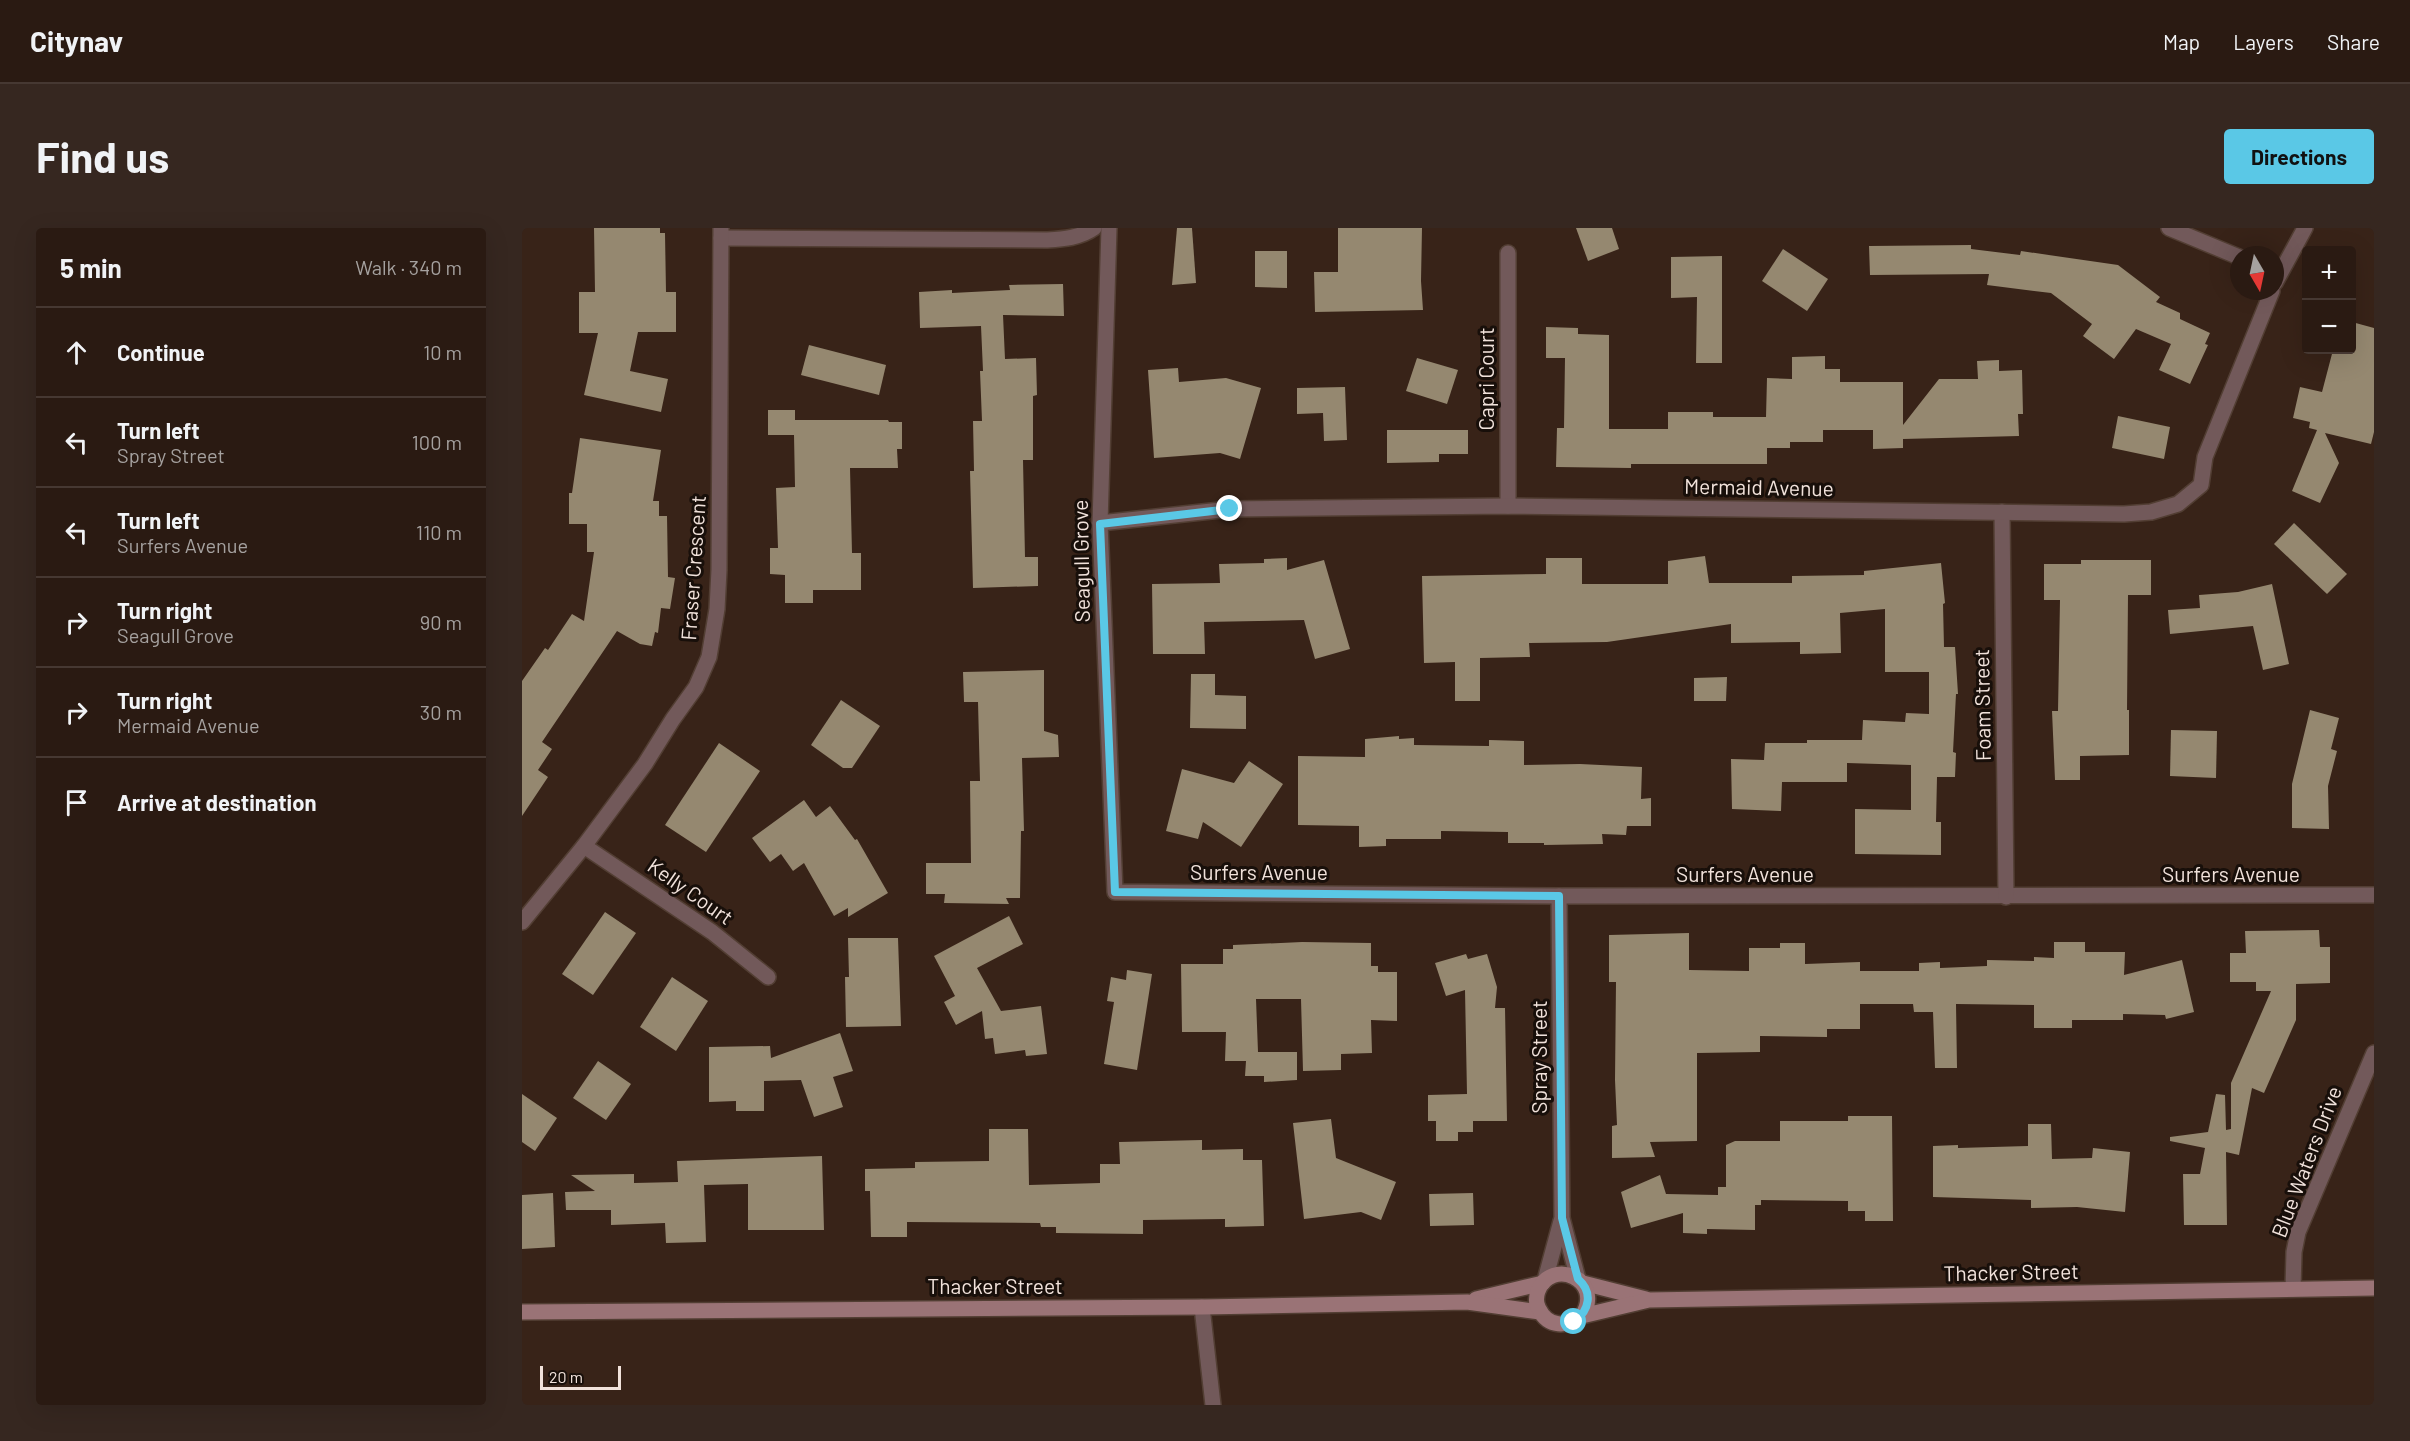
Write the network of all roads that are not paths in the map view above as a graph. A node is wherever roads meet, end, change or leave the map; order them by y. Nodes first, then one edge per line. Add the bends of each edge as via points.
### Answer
1 (1094, 228) edge
2 (1109, 228) edge
3 (2169, 228) edge
4 (2305, 228) edge
5 (721, 233) edge
6 (1508, 253) dead end
7 (2230, 253) edge
8 (2284, 263) edge
9 (2268, 300) edge
10 (1508, 506) junction
11 (2002, 512) junction
12 (1100, 524) junction
13 (584, 846) junction
14 (1115, 892) joint
15 (2374, 895) edge
16 (1559, 896) junction
17 (2006, 897) junction
18 (522, 922) edge
19 (768, 977) dead end
20 (2374, 1053) edge
21 (1562, 1218) junction
22 (1544, 1281) junction
23 (1580, 1281) junction
24 (2374, 1288) edge
25 (2293, 1289) junction
26 (1649, 1300) junction
27 (1467, 1302) junction
28 (1202, 1307) junction
29 (522, 1312) edge
30 (1540, 1312) junction
31 (1582, 1316) junction
32 (1214, 1405) edge

1 - 5 street via 1067,238 1047,240
2 - 12 street, Seagull Grove
3 - 7 street
4 - 8 street
5 - 13 street, Fraser Crescent via 719,570 709,657 696,687
6 - 10 street, Capri Court
9 - 11 street, Mermaid Avenue via 2205,457 2201,485 2178,504 2124,514
10 - 11 street, Mermaid Avenue
10 - 12 street, Mermaid Avenue via 1230,509
11 - 17 street, Foam Street
12 - 14 street, Seagull Grove
13 - 18 street, Fraser Crescent
13 - 19 street, Kelly Court via 712,932
14 - 16 street, Surfers Avenue
15 - 17 street, Surfers Avenue
16 - 17 street, Surfers Avenue
16 - 21 street, Spray Street
20 - 25 street, Blue Waters Drive via 2298,1233
21 - 22 street, Spray Street
21 - 23 street, Spray Street
22 - 23 street via 1561,1274
22 - 27 street, Thacker Street
22 - 30 street via 1537,1297
23 - 26 street, Thacker Street
23 - 31 street via 1588,1296
24 - 25 street, Thacker Street
25 - 26 street, Thacker Street
26 - 31 street, Thacker Street
27 - 28 street, Thacker Street
27 - 30 street, Thacker Street
28 - 29 street, Thacker Street
28 - 32 street
30 - 31 street via 1546,1320 1565,1325

